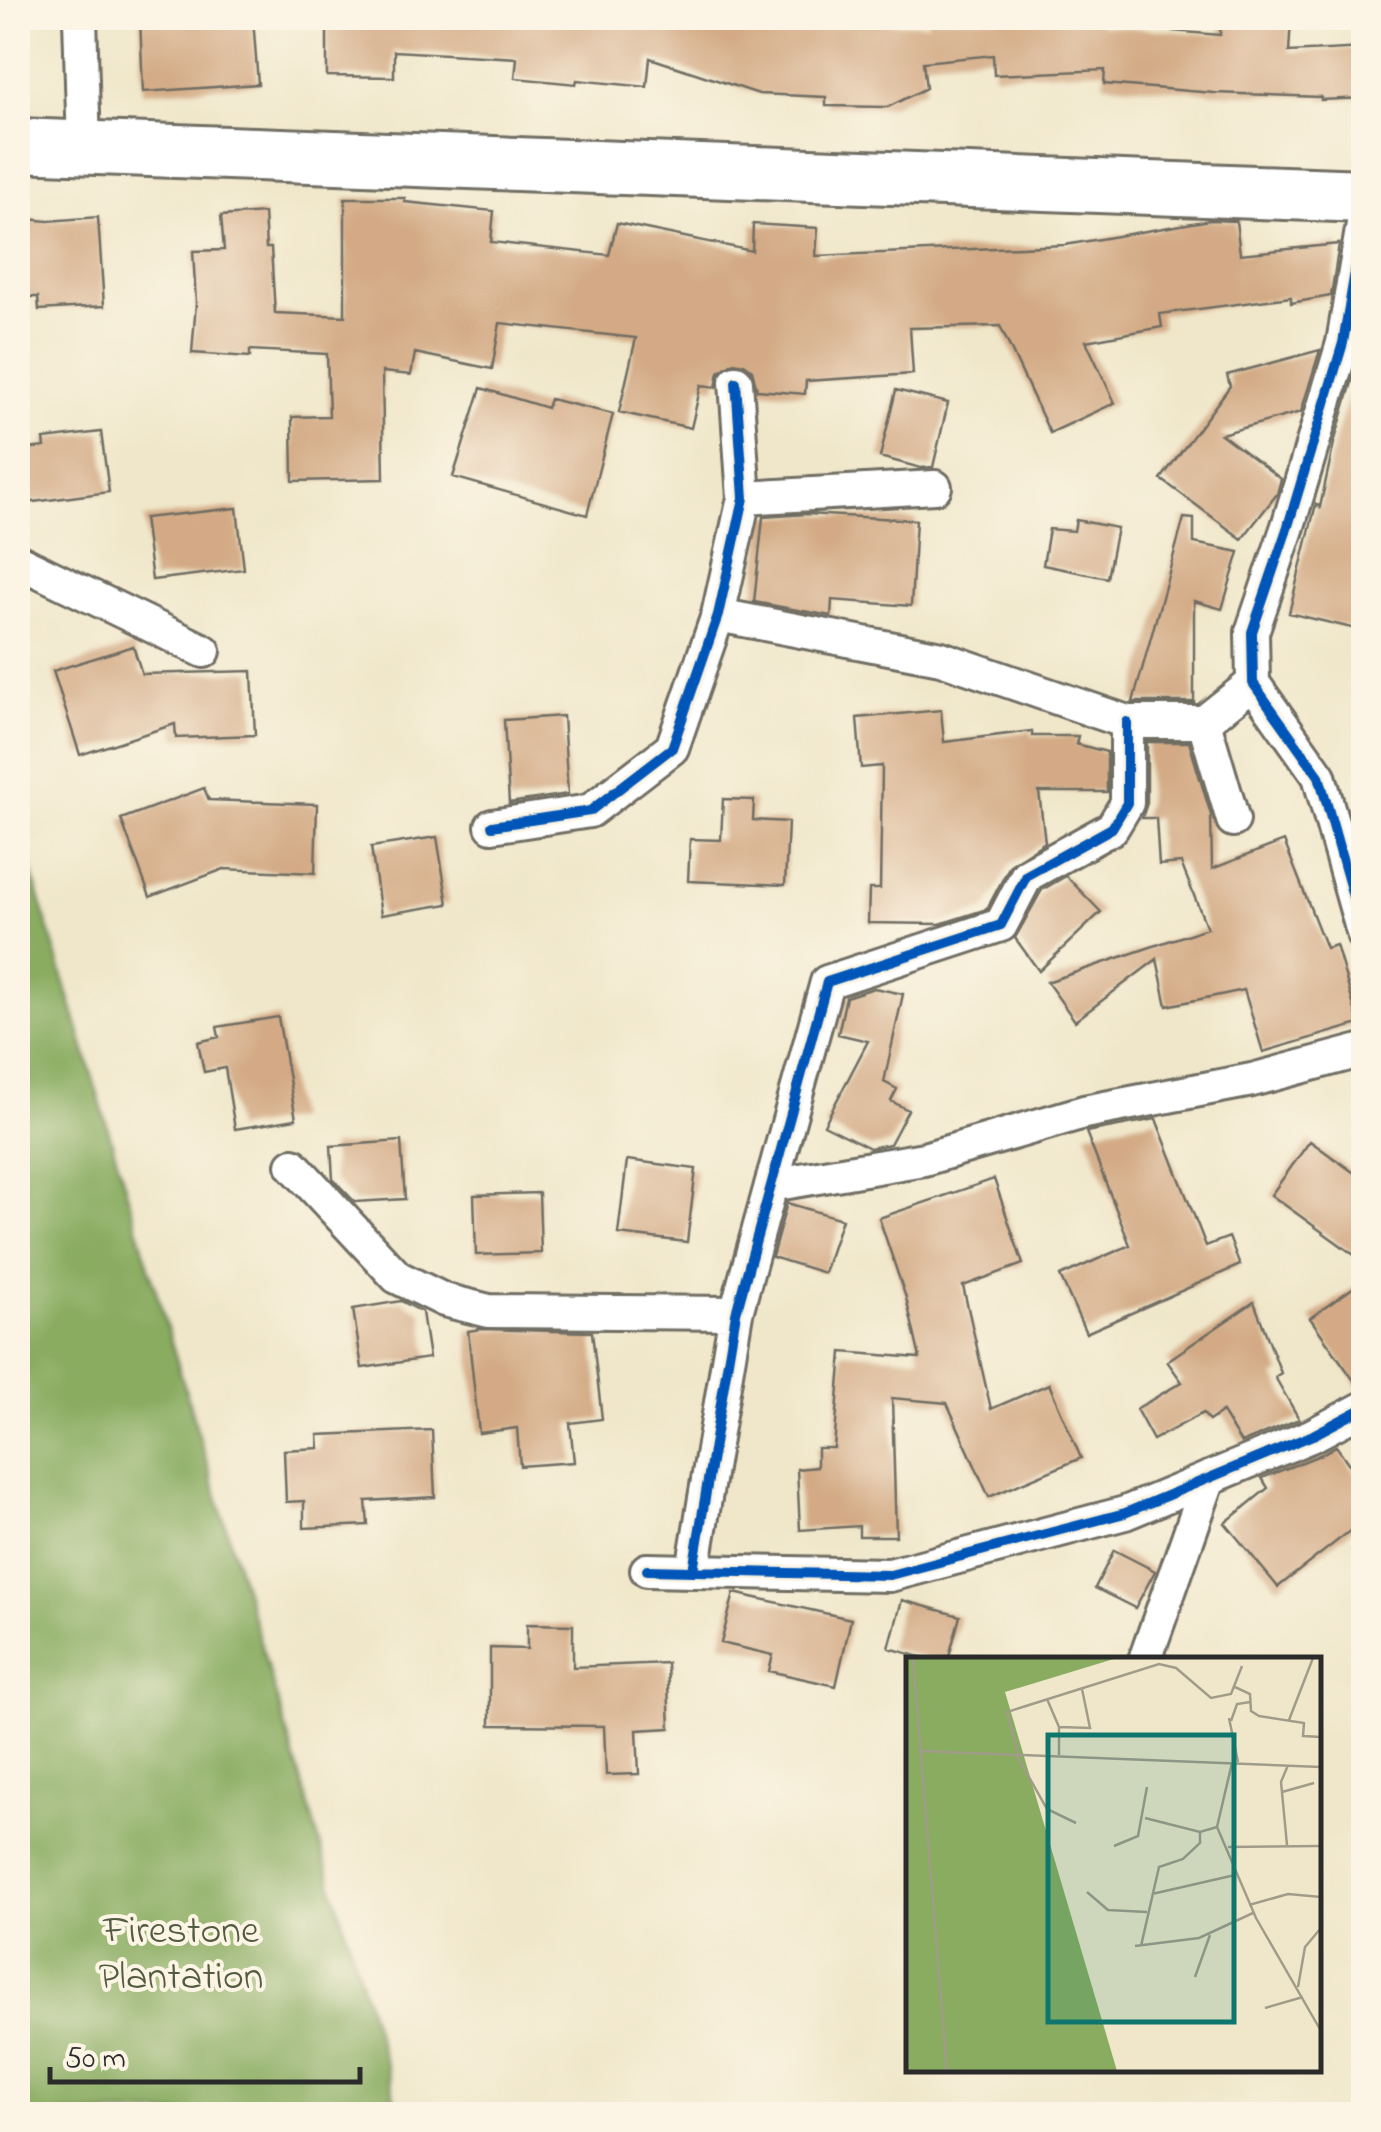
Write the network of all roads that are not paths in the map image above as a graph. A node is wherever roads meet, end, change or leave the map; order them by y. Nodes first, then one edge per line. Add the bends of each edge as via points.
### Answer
1 (80, 18) edge
2 (18, 144) edge
3 (84, 147) junction
4 (1364, 196) edge
5 (1364, 218) edge
6 (736, 382) dead end
7 (934, 488) dead end
8 (744, 498) junction
9 (18, 561) edge
10 (718, 614) junction
11 (204, 651) dead end
12 (1253, 683) junction
13 (1126, 722) junction
14 (1204, 722) junction
15 (1233, 820) dead end
16 (492, 826) dead end
17 (1350, 832) edge
18 (1364, 936) edge
19 (1364, 1050) edge
20 (292, 1164) dead end
21 (771, 1185) junction
22 (736, 1314) junction
23 (1364, 1408) edge
24 (1209, 1478) junction
25 (648, 1570) dead end
26 (692, 1570) junction
27 (1146, 1657) edge

1 - 3 street
2 - 3 main road
3 - 4 main road
5 - 12 street via 1342,343 1252,632
6 - 8 street
7 - 8 street
8 - 10 street
9 - 11 street
10 - 13 street via 941,658
10 - 16 street via 672,748 590,811
12 - 14 street
12 - 17 street via 1320,776
13 - 14 street
13 - 21 street via 1127,803 1112,828 1028,875 1001,925 827,982
14 - 15 street
17 - 18 street
19 - 21 street via 1252,1080 1084,1112 924,1159
20 - 22 street via 396,1277 444,1300 490,1312
21 - 22 street
22 - 26 street
23 - 24 street
24 - 26 street via 1124,1513 890,1575
24 - 27 street
25 - 26 street

